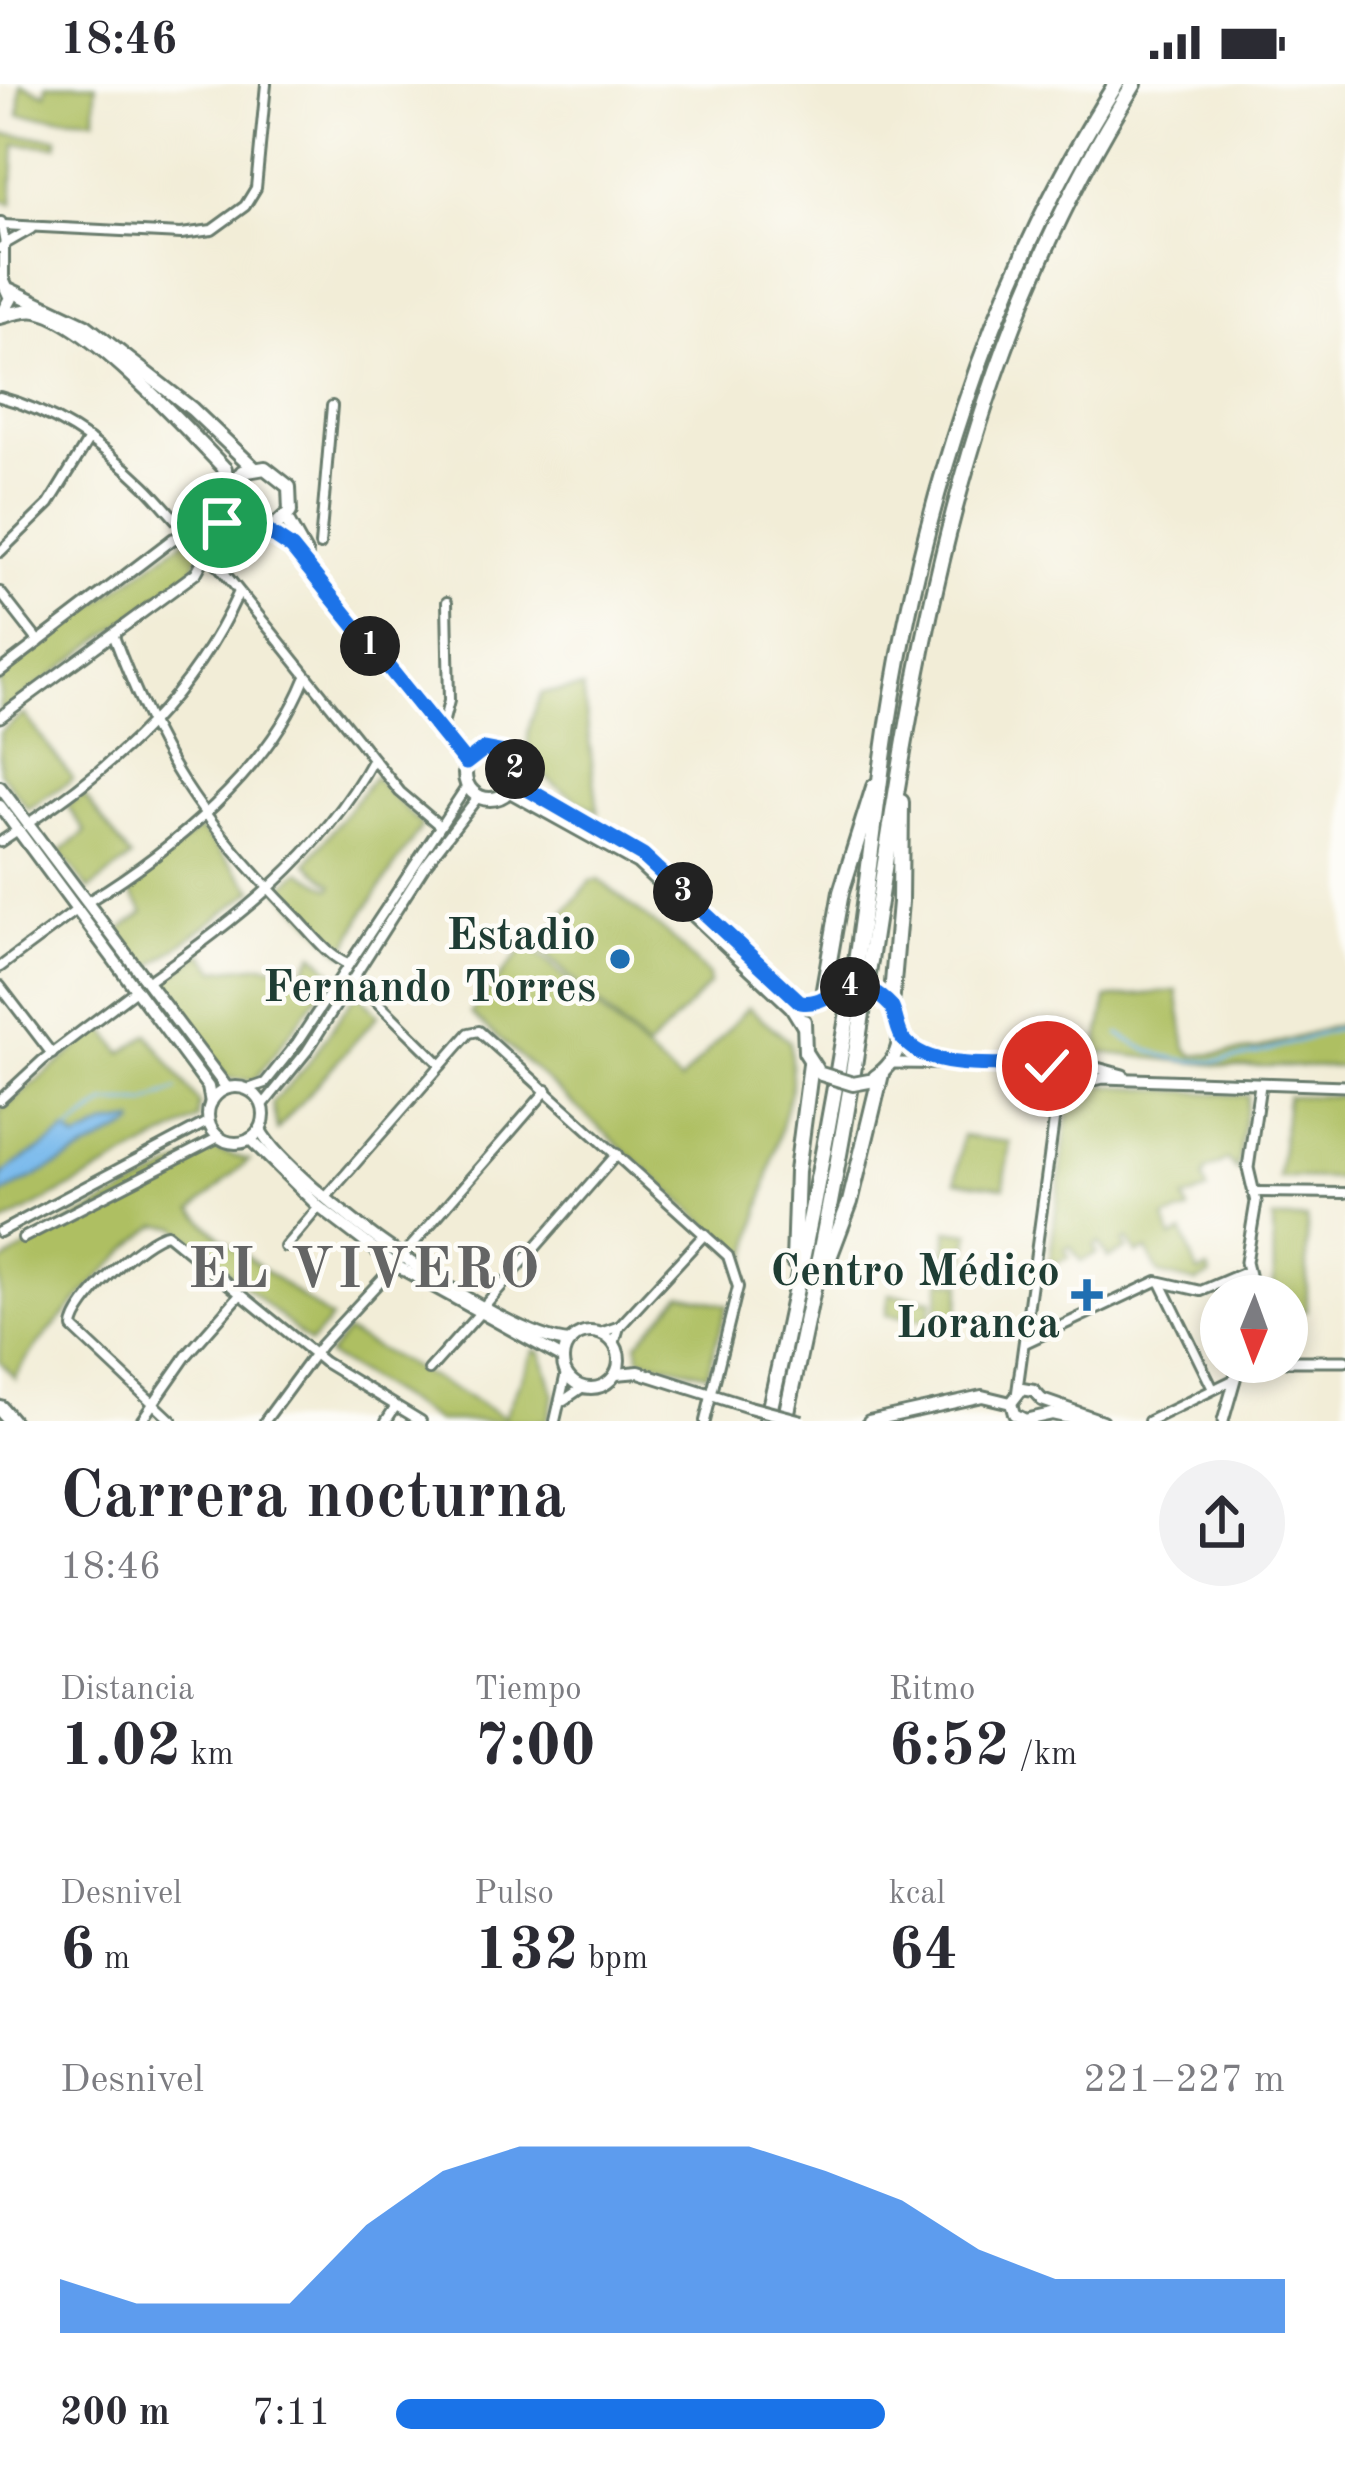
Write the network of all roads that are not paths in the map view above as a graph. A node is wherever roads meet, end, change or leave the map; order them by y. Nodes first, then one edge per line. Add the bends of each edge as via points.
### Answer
1 (266, 84) edge
2 (1116, 84) edge
3 (1134, 84) edge
4 (2, 223) edge
5 (32, 228) junction
6 (3, 246) edge
7 (5, 281) edge
8 (0, 317) edge
9 (0, 397) edge
10 (332, 406) dead end
11 (89, 440) junction
12 (254, 468) junction
13 (227, 491) junction
14 (228, 512) junction
15 (286, 519) junction
16 (239, 527) junction
17 (268, 532) junction
18 (187, 537) junction
19 (320, 545) dead end
20 (0, 552) edge
21 (206, 554) junction
22 (0, 592) edge
23 (238, 594) junction
24 (447, 602) dead end
25 (113, 634) junction
26 (38, 642) junction
27 (0, 671) edge
28 (305, 679) junction
29 (0, 717) edge
30 (443, 724) junction
31 (149, 728) junction
32 (373, 759) junction
33 (470, 759) junction
34 (883, 759) junction
35 (900, 762) junction
36 (467, 786) junction
37 (512, 786) junction
38 (0, 787) edge
39 (478, 797) junction
40 (0, 806) edge
41 (202, 815) junction
42 (440, 826) junction
43 (23, 827) junction
44 (0, 842) edge
45 (269, 889) junction
46 (82, 907) junction
47 (348, 964) junction
48 (0, 967) edge
49 (354, 979) junction
50 (0, 986) edge
51 (142, 986) junction
52 (823, 996) junction
53 (886, 1002) junction
54 (803, 1025) junction
55 (900, 1037) junction
56 (52, 1054) junction
57 (946, 1059) junction
58 (1056, 1063) junction
59 (993, 1064) junction
60 (441, 1065) junction
61 (816, 1069) junction
62 (880, 1073) junction
63 (1144, 1079) junction
64 (1072, 1085) junction
65 (1260, 1085) junction
66 (1345, 1086) edge
67 (227, 1088) junction
68 (248, 1089) junction
69 (1048, 1089) junction
70 (547, 1090) junction
71 (0, 1100) edge
72 (211, 1103) junction
73 (263, 1105) junction
74 (209, 1121) junction
75 (260, 1130) junction
76 (219, 1137) junction
77 (250, 1139) junction
78 (618, 1153) junction
79 (1255, 1192) junction
80 (1345, 1193) edge
81 (323, 1202) junction
82 (0, 1232) edge
83 (705, 1234) junction
84 (23, 1238) dead end
85 (285, 1246) dead end
86 (399, 1261) junction
87 (1248, 1271) junction
88 (1249, 1275) edge
89 (1161, 1282) junction
90 (239, 1295) junction
91 (792, 1305) junction
92 (810, 1306) junction
93 (481, 1311) junction
94 (620, 1326) junction
95 (600, 1334) junction
96 (570, 1342) junction
97 (614, 1344) junction
98 (1024, 1344) junction
99 (314, 1354) junction
100 (563, 1358) junction
101 (620, 1358) junction
102 (1308, 1360) edge
103 (1345, 1361) edge
104 (1021, 1366) junction
105 (429, 1370) dead end
106 (639, 1372) junction
107 (566, 1373) junction
108 (616, 1374) junction
109 (1226, 1383) edge
110 (1234, 1383) edge
111 (583, 1387) junction
112 (1213, 1389) junction
113 (713, 1392) junction
114 (1038, 1395) junction
115 (1014, 1397) junction
116 (563, 1401) junction
117 (151, 1403) junction
118 (395, 1407) junction
119 (0, 1408) edge
120 (1039, 1414) junction
121 (1018, 1420) edge
122 (11, 1421) edge
123 (141, 1421) edge
124 (172, 1421) edge
125 (265, 1421) edge
126 (386, 1421) edge
127 (422, 1421) edge
128 (555, 1421) edge
129 (705, 1421) edge
130 (767, 1421) edge
131 (785, 1421) edge
132 (802, 1421) edge
133 (869, 1421) edge
134 (1083, 1421) edge
135 (1102, 1421) edge
136 (1149, 1421) edge
137 (1223, 1421) edge

1 - 5 street via 256,188 212,230
2 - 34 highway via 1034,234 967,400
3 - 35 highway via 1046,243 982,403 941,549
4 - 5 street
4 - 6 street
5 - 6 street
6 - 7 street
7 - 8 main road
7 - 12 main road via 86,326
8 - 13 main road via 37,311 81,337 225,469
9 - 11 street via 48,412
10 - 19 street
11 - 18 street via 141,482
11 - 20 street via 49,504
12 - 13 main road
12 - 15 main road via 285,481 292,504
13 - 14 main road
14 - 16 main road
14 - 18 street via 212,532
15 - 17 main road
15 - 30 main road
16 - 17 main road
16 - 21 street via 216,536
17 - 33 main road via 292,548
18 - 21 street
18 - 26 street via 173,539
21 - 23 street
21 - 25 street via 196,573
22 - 26 street
23 - 28 street
23 - 31 street via 192,676
24 - 30 street
25 - 29 street
25 - 31 street
26 - 27 street
28 - 32 street
28 - 41 street via 245,771
30 - 33 main road
31 - 41 street
31 - 43 street
32 - 42 street
32 - 45 street via 335,817
33 - 36 main road
33 - 37 main road via 505,753 516,772
34 - 52 highway via 845,877
34 - 91 highway via 834,1095
35 - 53 highway via 901,902
35 - 92 highway
36 - 39 main road
36 - 42 street
37 - 39 main road via 495,800
37 - 52 main road via 643,856 800,1002
37 - 54 main road via 638,862
38 - 43 main road
39 - 49 street
40 - 43 main road
41 - 45 street
41 - 46 street
42 - 47 street
43 - 44 street
43 - 46 main road
45 - 47 street
45 - 51 street
46 - 48 street
46 - 51 main road
47 - 68 street via 275,1071
49 - 60 street
49 - 73 street
50 - 56 street
51 - 56 street
51 - 67 main road
51 - 72 main road
52 - 53 main road, bridge via 860,987
52 - 54 main road
53 - 55 main road
54 - 61 main road
55 - 57 street
55 - 62 main road
56 - 71 street
57 - 59 street
57 - 62 street
58 - 59 street
58 - 63 street
58 - 64 street via 1072,1070
58 - 69 street via 1043,1074
59 - 69 street
60 - 70 street via 479,1031
60 - 81 street
61 - 62 main road, bridge via 853,1084
61 - 91 highway via 797,1172
62 - 92 highway via 850,1202
63 - 64 street
63 - 65 street
64 - 69 street
65 - 66 street
65 - 79 street via 1248,1168
67 - 68 main road
67 - 72 main road
68 - 73 main road
69 - 98 street via 1054,1121
70 - 78 street
70 - 86 street
72 - 74 main road
73 - 75 main road
74 - 76 main road
74 - 82 street
75 - 77 main road
75 - 81 main road
76 - 77 main road
76 - 84 street
77 - 81 main road
78 - 83 street
78 - 93 street
79 - 80 street
79 - 87 street
81 - 85 street
81 - 86 main road
83 - 94 street
83 - 113 street via 728,1256 738,1287
86 - 93 main road
86 - 99 street
87 - 88 street
87 - 89 street via 1201,1291
89 - 98 street
89 - 112 street
90 - 99 street
90 - 117 street
90 - 117 street via 178,1238 158,1234 80,1304 73,1318 80,1339
91 - 130 highway
92 - 131 highway
93 - 96 main road
93 - 100 main road
93 - 105 street
94 - 95 street
94 - 97 street
95 - 96 main road
95 - 97 main road
96 - 100 main road
97 - 101 main road
98 - 104 street
99 - 118 street
99 - 125 street
100 - 107 main road
101 - 106 main road
101 - 108 main road
102 - 103 street
104 - 114 street
104 - 115 street
106 - 108 main road
106 - 113 main road
107 - 111 main road
107 - 116 street
108 - 111 main road via 602,1386
109 - 112 street
110 - 137 street
111 - 116 street
112 - 136 street
113 - 129 street
113 - 132 main road, bridge
114 - 115 main road
114 - 120 main road
114 - 135 main road
115 - 121 main road
115 - 133 main road via 970,1397
116 - 128 street
117 - 123 street
117 - 124 street
118 - 126 street
118 - 127 street
119 - 122 highway
120 - 121 main road
120 - 134 main road

